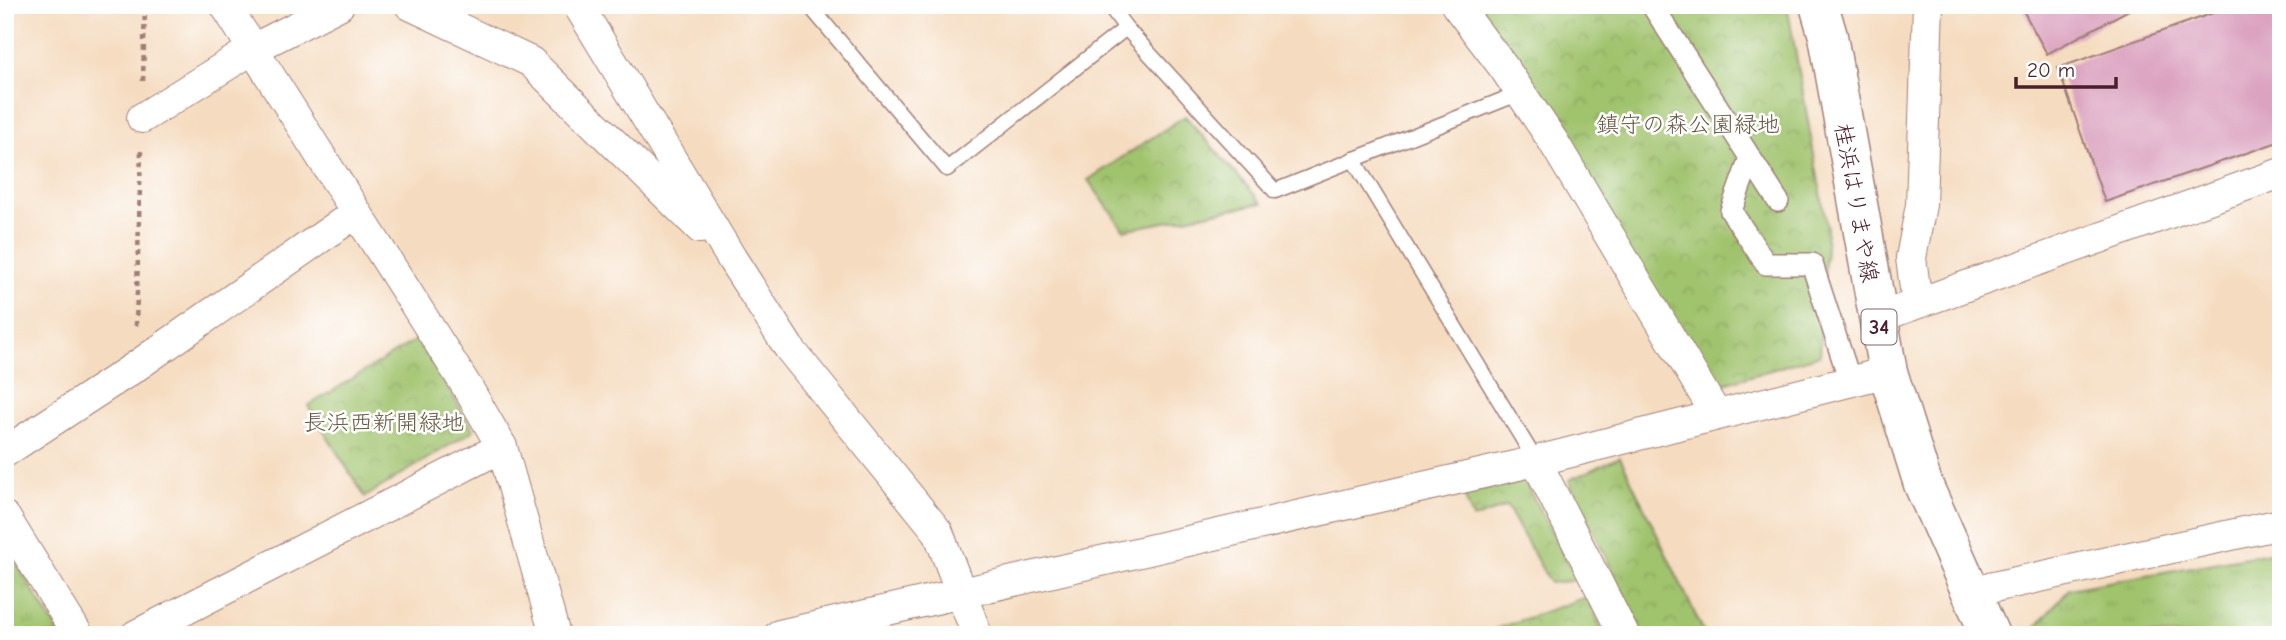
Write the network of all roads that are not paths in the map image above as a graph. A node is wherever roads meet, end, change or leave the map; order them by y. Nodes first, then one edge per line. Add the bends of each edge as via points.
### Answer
1 (225, 5) edge
2 (339, 5) edge
3 (410, 5) edge
4 (578, 5) edge
5 (809, 5) edge
6 (1109, 5) edge
7 (1456, 5) edge
8 (1652, 5) edge
9 (1819, 5) edge
10 (1928, 5) edge
11 (1126, 28) junction
12 (253, 49) junction
13 (1520, 93) junction
14 (142, 118) road end
15 (1750, 158) junction
16 (1353, 159) junction
17 (2281, 173) edge
18 (1778, 201) dead end
19 (356, 213) junction
20 (732, 259) junction
21 (1917, 303) junction
22 (1877, 318) junction
23 (1888, 372) junction
24 (1850, 381) junction
25 (1716, 414) junction
26 (502, 447) junction
27 (5, 452) edge
28 (1536, 461) junction
29 (5, 517) edge
30 (2281, 524) edge
31 (1971, 592) junction
32 (962, 593) junction
33 (78, 635) edge
34 (136, 635) edge
35 (555, 635) edge
36 (779, 635) edge
37 (977, 635) edge
38 (1624, 635) edge
39 (1990, 635) edge

1 - 12 street
2 - 12 street
3 - 20 street via 531,62
4 - 20 street
5 - 11 lane via 947,169
6 - 11 lane
7 - 13 street
8 - 15 street
9 - 22 main road, 桂浜はりまや線 / 34
10 - 21 street via 1921,205 1911,258
11 - 16 lane via 1275,191
12 - 14 street
12 - 19 street
13 - 16 lane
13 - 25 street
15 - 18 street
15 - 24 street via 1731,211 1766,264 1812,264
16 - 28 lane
17 - 21 street
19 - 26 street
19 - 27 street via 135,368
20 - 32 street via 789,348 938,532
21 - 22 street
22 - 23 main road, 桂浜はりまや線 / 34
23 - 24 street
23 - 31 main road, 桂浜はりまや線 / 34 via 1923,484
24 - 25 street
25 - 28 street
26 - 34 street
26 - 35 street
28 - 32 street
28 - 38 street
29 - 33 street
30 - 31 street
31 - 39 main road, 桂浜はりまや線 / 34
32 - 36 street
32 - 37 street

